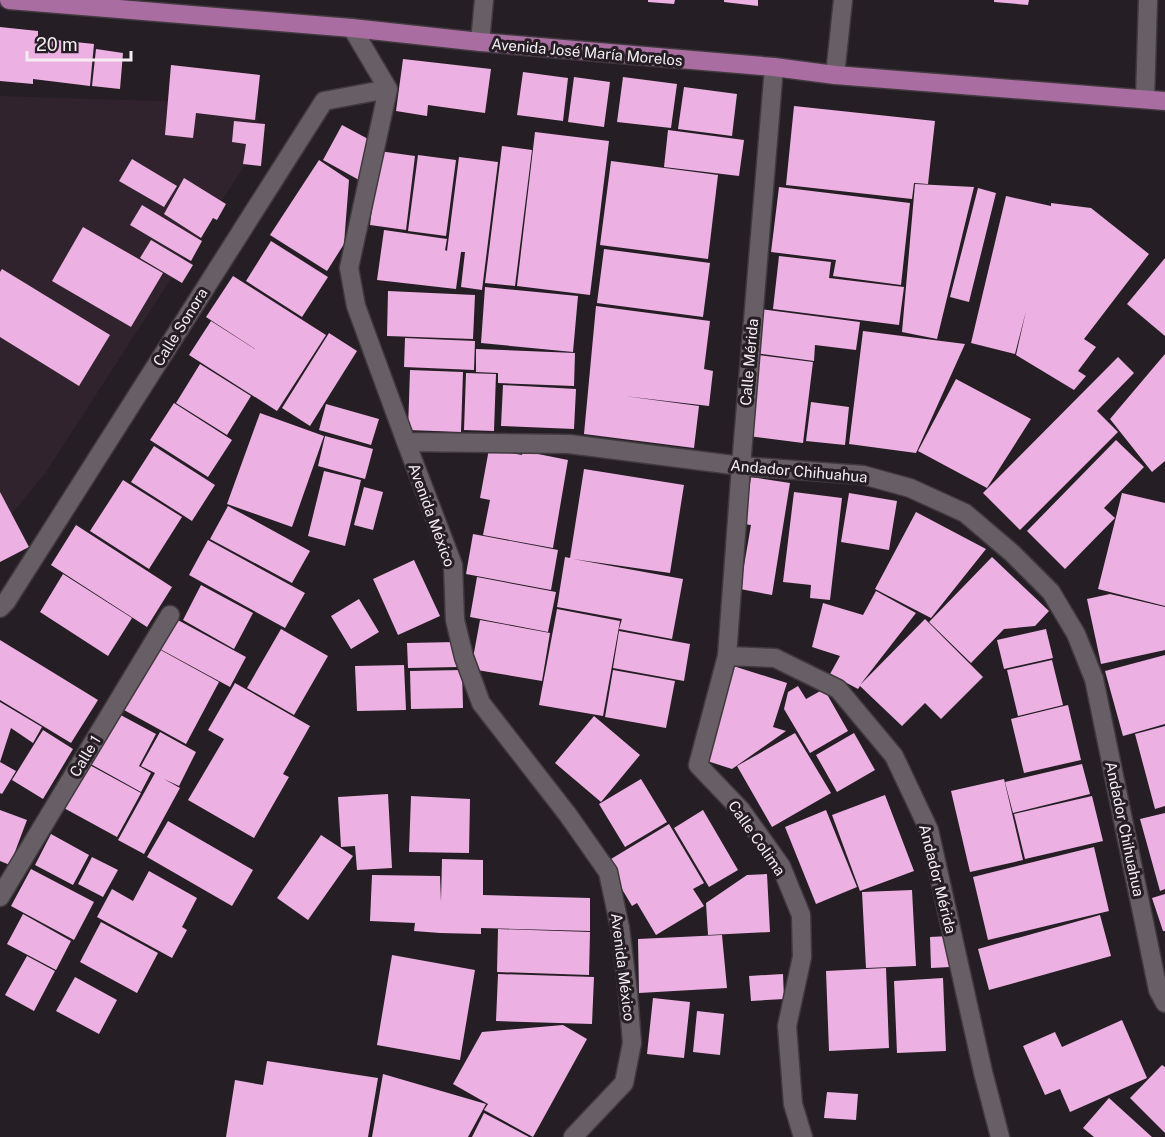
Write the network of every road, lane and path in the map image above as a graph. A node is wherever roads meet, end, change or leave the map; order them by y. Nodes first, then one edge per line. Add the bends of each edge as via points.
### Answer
1 (9, 0) edge
2 (484, 0) edge
3 (843, 0) edge
4 (1148, 0) edge
5 (352, 28) junction
6 (480, 42) junction
7 (774, 67) junction
8 (835, 75) junction
9 (388, 89) junction
10 (1144, 99) junction
11 (1165, 100) edge
12 (405, 442) junction
13 (741, 466) junction
14 (0, 608) edge
15 (170, 615) dead end
16 (727, 656) junction
17 (0, 897) edge
18 (1165, 1003) edge
19 (573, 1137) edge
20 (803, 1137) edge
21 (1000, 1137) edge

1 - 5 main road, Avenida José María Morelos
2 - 6 street
3 - 8 street
4 - 10 street
5 - 6 main road, Avenida José María Morelos
5 - 9 street
6 - 7 main road, Avenida José María Morelos
7 - 8 main road, Avenida José María Morelos
7 - 13 street, Calle Mérida
8 - 10 main road, Avenida José María Morelos
9 - 12 street, Avenida México via 349,268 356,306
9 - 14 street, Calle Sonora via 324,101
10 - 11 main road, Avenida José María Morelos
12 - 13 street, Andador Chihuahua via 569,444
12 - 19 street, Avenida México via 453,565 455,620 481,703 608,872 620,928 632,1044 624,1083
13 - 16 street, Calle Mérida
13 - 18 street, Andador Chihuahua via 863,475 910,488 965,513 1051,592 1076,634 1094,679 1158,990
15 - 17 street, Calle 1
16 - 20 street, Calle Colima via 698,765 741,810 781,866 801,915 802,957 788,1026 793,1104
16 - 21 street, Andador Mérida via 775,658 838,689 894,756 929,830

